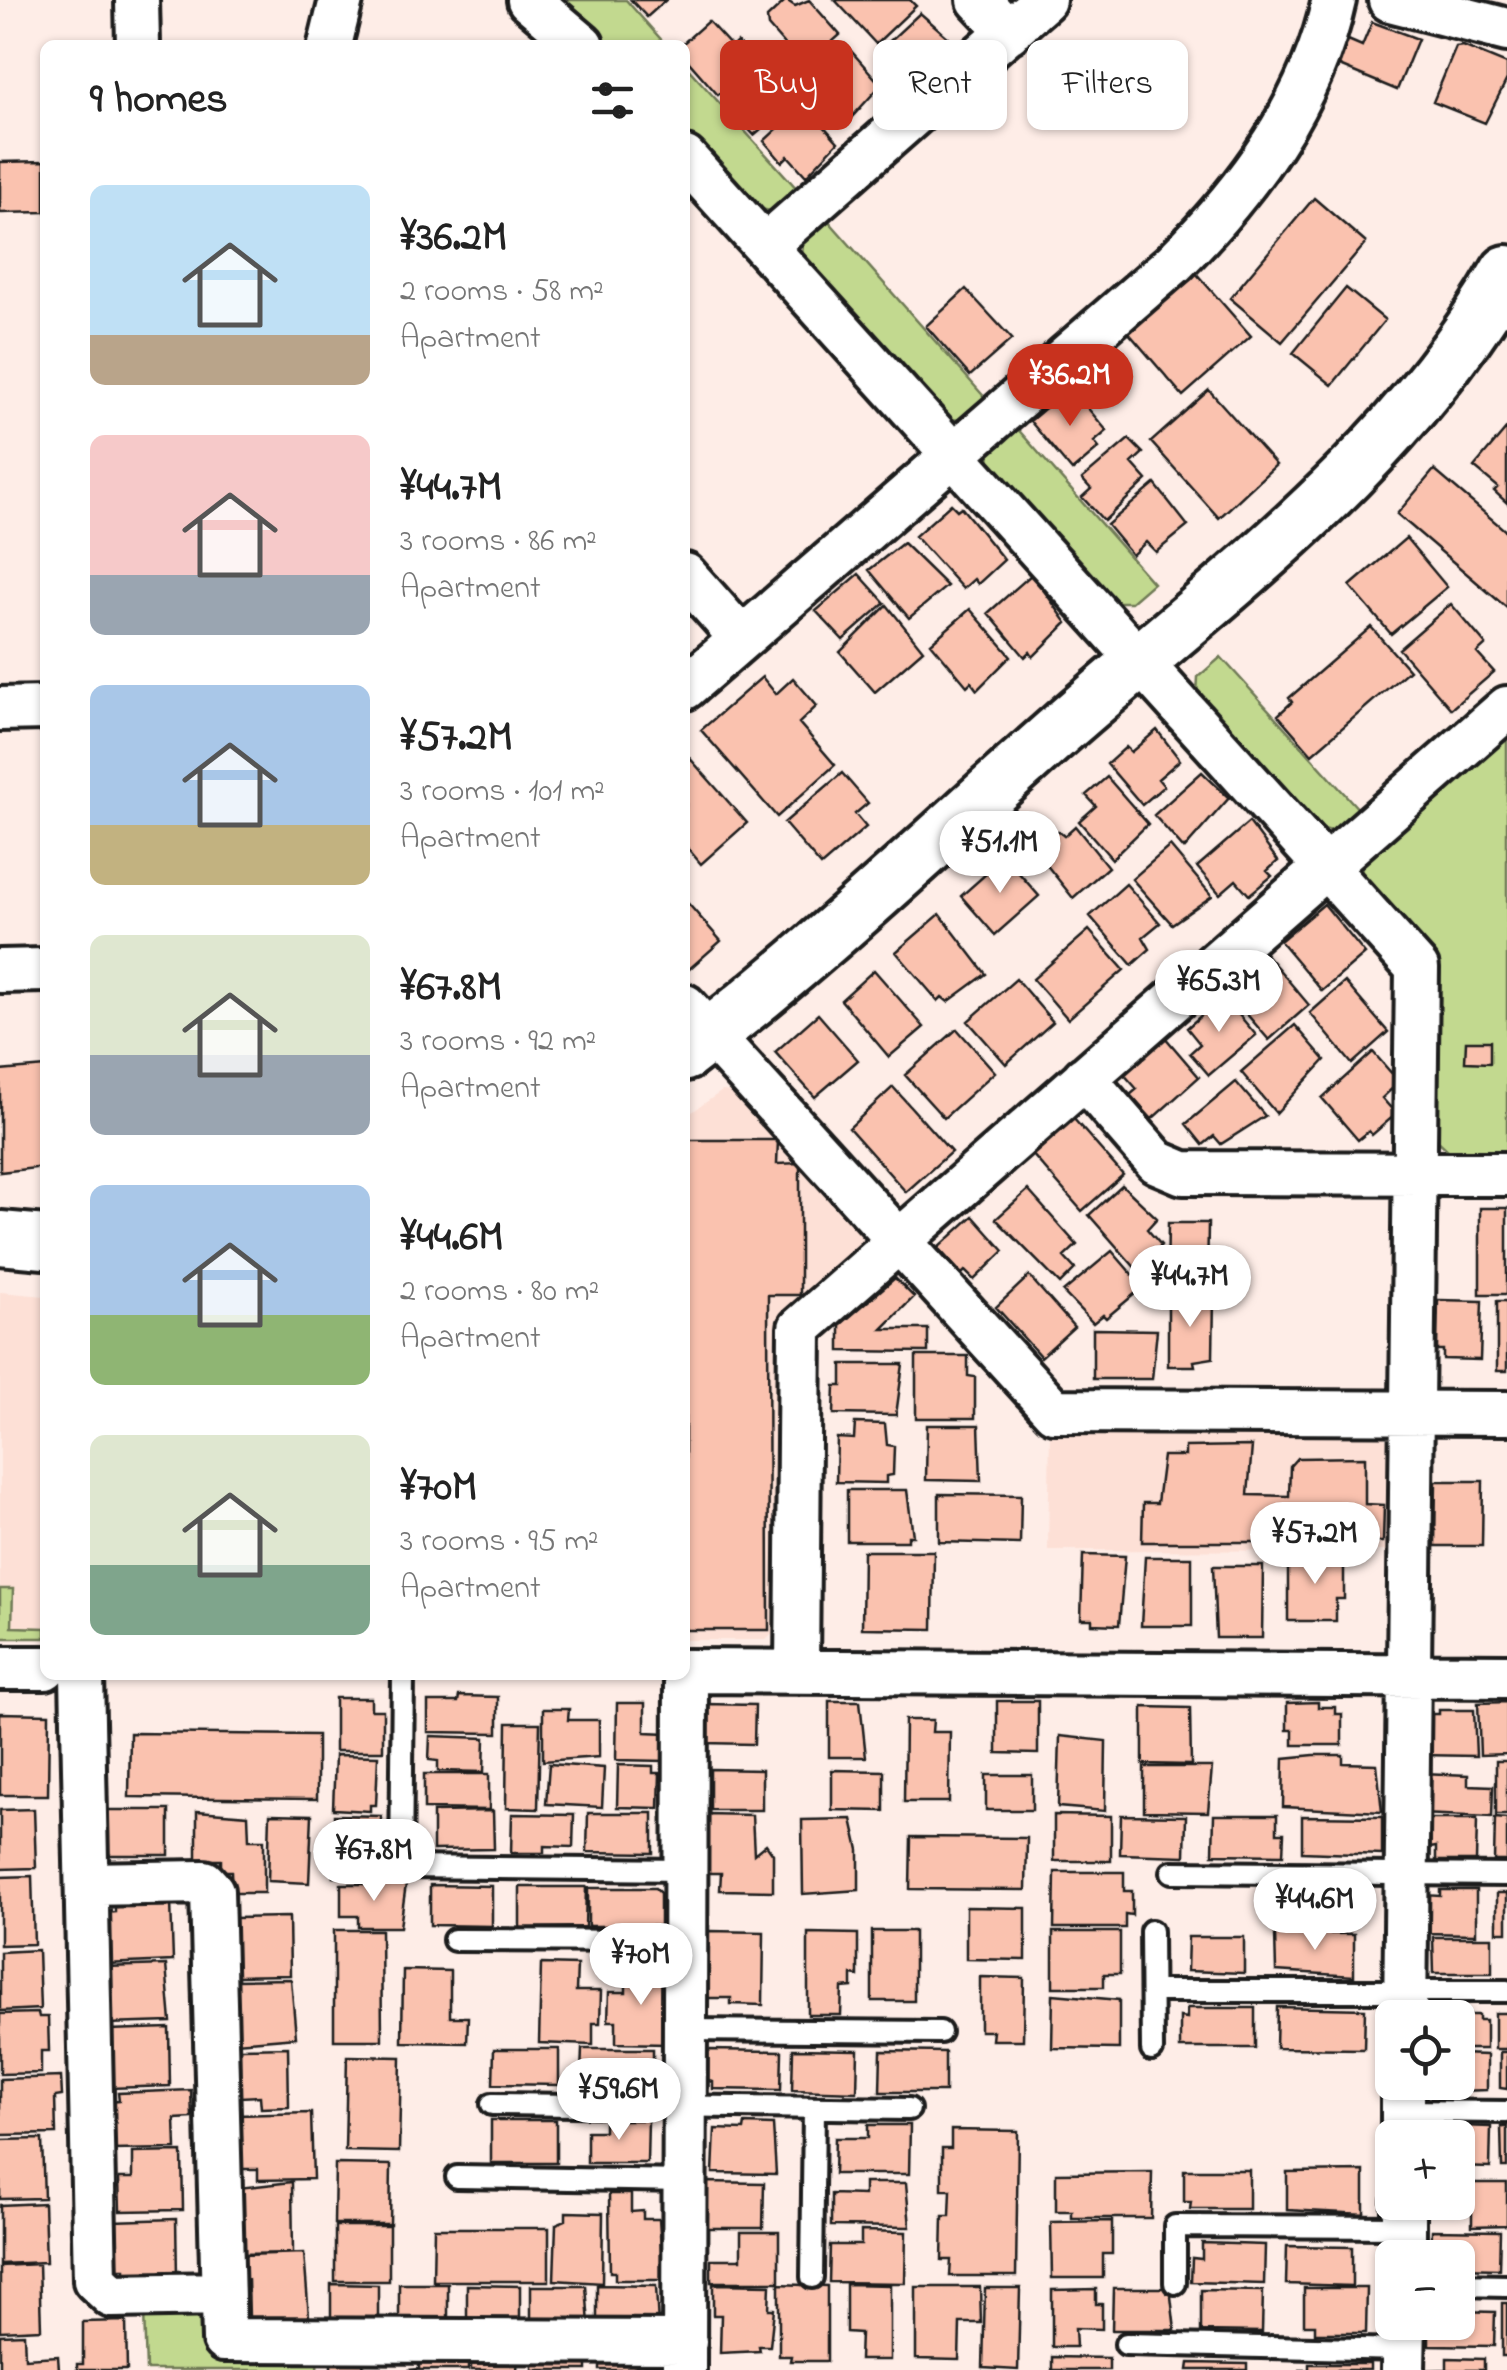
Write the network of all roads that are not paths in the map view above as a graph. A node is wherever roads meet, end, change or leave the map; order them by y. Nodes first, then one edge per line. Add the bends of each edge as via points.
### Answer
1 (137, 0) edge
2 (341, 0) edge
3 (529, 0) edge
4 (979, 0) edge
5 (1044, 0) edge
6 (1334, 0) edge
7 (1390, 0) edge
8 (1507, 30) edge
9 (1008, 32) junction
10 (138, 40) edge
11 (331, 40) edge
12 (576, 40) edge
13 (690, 164) edge
14 (765, 246) junction
15 (1507, 272) edge
16 (952, 456) junction
17 (690, 581) edge
18 (742, 638) junction
19 (1139, 660) junction
20 (690, 684) edge
21 (40, 708) edge
22 (1507, 708) edge
23 (0, 709) edge
24 (1328, 866) junction
25 (40, 970) edge
26 (0, 971) edge
27 (694, 1031) edge
28 (1084, 1078) junction
29 (1417, 1174) junction
30 (1507, 1174) edge
31 (0, 1238) edge
32 (899, 1239) junction
33 (40, 1242) edge
34 (1411, 1412) junction
35 (1507, 1413) edge
36 (0, 1668) edge
37 (40, 1668) edge
38 (797, 1670) junction
39 (690, 1671) edge
40 (1410, 1674) junction
41 (1507, 1676) edge
42 (82, 1680) edge
43 (403, 1680) edge
44 (686, 1680) edge
45 (686, 1870) junction
46 (1172, 1872) dead end
47 (1406, 1874) junction
48 (1507, 1874) edge
49 (86, 1884) junction
50 (1151, 1931) dead end
51 (454, 1940) dead end
52 (685, 1942) junction
53 (1152, 1991) junction
54 (1507, 1991) edge
55 (1405, 2000) edge
56 (1436, 2000) edge
57 (1375, 2002) edge
58 (686, 2030) junction
59 (940, 2032) dead end
60 (1152, 2050) dead end
61 (492, 2104) dead end
62 (685, 2107) junction
63 (814, 2108) junction
64 (909, 2109) dead end
65 (1403, 2110) edge
66 (1507, 2112) edge
67 (457, 2178) dead end
68 (685, 2181) junction
69 (1404, 2229) edge
70 (812, 2278) dead end
71 (1175, 2284) dead end
72 (1475, 2286) edge
73 (1507, 2286) edge
74 (222, 2294) junction
75 (1126, 2344) dead end
76 (1404, 2347) edge
77 (388, 2355) edge
78 (684, 2356) edge

1 - 10 street
2 - 11 street
3 - 12 street
4 - 9 street
5 - 9 street
6 - 16 street via 1304,86 1228,209
7 - 8 street
9 - 14 street
13 - 14 street
14 - 16 street
15 - 19 street via 1470,334 1357,470
16 - 18 street
16 - 19 street
17 - 18 street
18 - 20 street
19 - 24 street
19 - 27 street
21 - 23 street
22 - 24 street
24 - 28 street
24 - 29 street via 1417,968
25 - 26 street
27 - 32 street
28 - 29 street via 1157,1162 1183,1172
28 - 32 street
29 - 30 street
29 - 34 street
31 - 33 street
32 - 34 street via 1054,1411
32 - 38 street via 800,1328
34 - 35 street
34 - 40 street
36 - 37 street
38 - 39 street
38 - 40 street
40 - 41 street
40 - 47 street
42 - 49 street
43 - 45 lane via 401,1868
44 - 45 street
45 - 52 street
46 - 47 lane
47 - 48 lane
47 - 55 street
49 - 74 street via 95,2280 112,2296
49 - 74 street via 204,1882 212,1891
50 - 53 lane
51 - 52 lane
52 - 58 street
53 - 57 lane
53 - 60 lane
54 - 56 lane
58 - 59 lane
58 - 62 street
61 - 62 lane
62 - 63 lane
62 - 68 street
63 - 64 lane
63 - 70 lane
65 - 66 lane
67 - 68 lane
68 - 78 street
69 - 71 lane via 1175,2226
72 - 73 lane
74 - 77 street via 224,2340
75 - 76 lane
77 - 78 street

